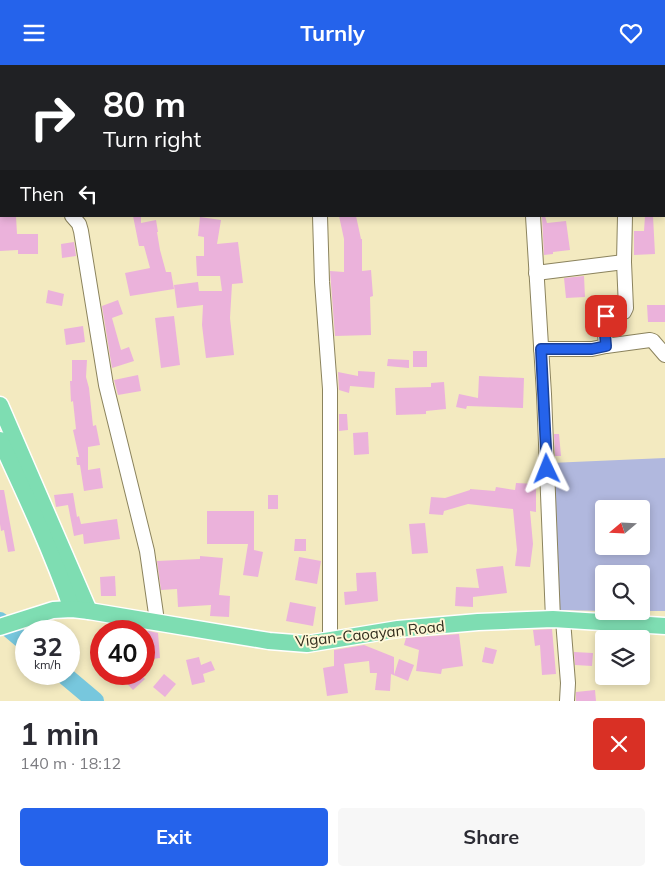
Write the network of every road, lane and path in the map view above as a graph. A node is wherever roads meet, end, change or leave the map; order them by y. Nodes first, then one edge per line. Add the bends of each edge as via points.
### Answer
1 (73, 217) edge
2 (320, 217) edge
3 (533, 217) edge
4 (625, 217) edge
5 (624, 263) junction
6 (536, 273) junction
7 (606, 346) junction
8 (541, 349) junction
9 (665, 355) edge
10 (0, 405) edge
11 (0, 440) edge
12 (67, 576) junction
13 (51, 611) junction
14 (88, 611) junction
15 (558, 620) junction
16 (157, 621) junction
17 (665, 626) edge
18 (0, 627) edge
19 (330, 639) junction
20 (567, 701) edge

1 - 16 street via 81,231 106,385 147,551
2 - 19 street via 330,389
3 - 6 street
4 - 5 street
5 - 6 street
5 - 7 street via 626,308 624,312 605,318
6 - 8 street
7 - 8 street
7 - 9 street via 650,340
8 - 15 street
10 - 12 main road
11 - 12 main road
12 - 13 main road
12 - 14 main road
12 - 14 main road
13 - 14 main road, Vigan-Caoayan Road
13 - 18 main road, Vigan-Caoayan Road
14 - 16 main road, Vigan-Caoayan Road
15 - 17 main road, Vigan-Caoayan Road
15 - 19 main road, Vigan-Caoayan Road via 398,629
15 - 20 street via 568,683
16 - 19 main road, Vigan-Caoayan Road via 278,642 307,644

